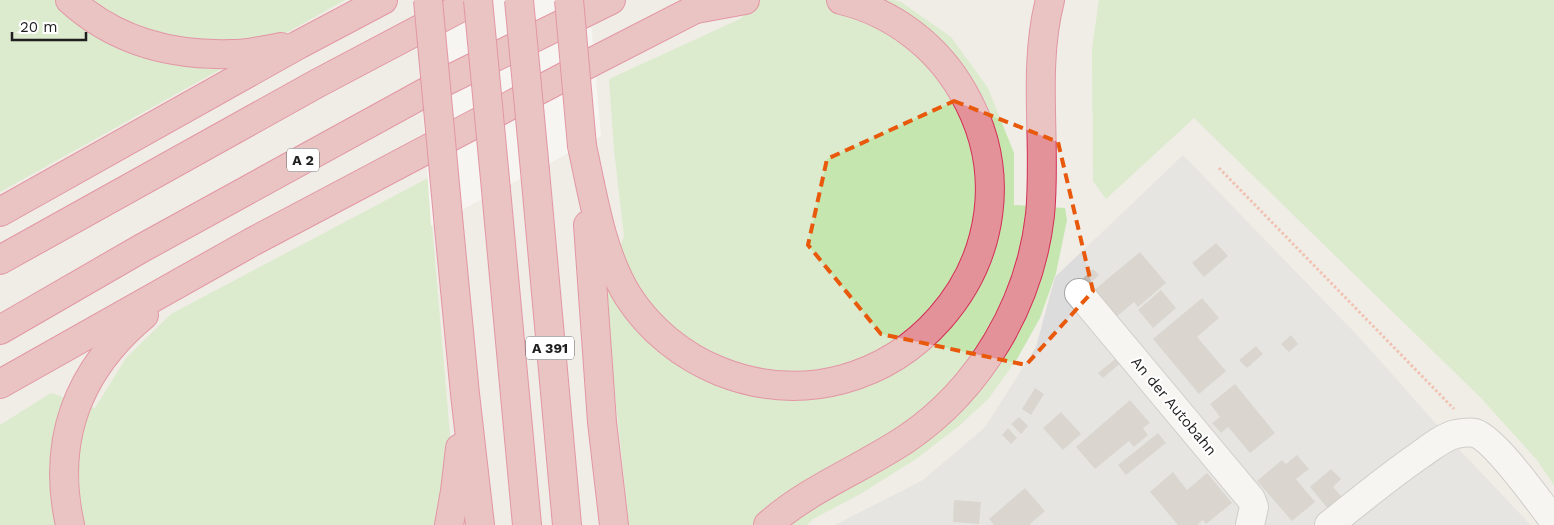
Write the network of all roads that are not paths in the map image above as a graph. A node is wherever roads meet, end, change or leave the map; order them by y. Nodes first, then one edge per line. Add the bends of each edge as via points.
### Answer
1 (70, 0) edge
2 (383, 0) edge
3 (428, 0) edge
4 (476, 0) edge
5 (519, 0) edge
6 (569, 0) edge
7 (610, 0) edge
8 (745, 0) edge
9 (840, 0) edge
10 (1050, 0) edge
11 (703, 5) edge
12 (298, 45) junction
13 (582, 146) junction
14 (0, 212) edge
15 (252, 242) junction
16 (0, 260) edge
17 (1079, 293) dead end
18 (0, 330) edge
19 (0, 384) edge
20 (465, 394) junction
21 (1554, 521) edge
22 (70, 525) edge
23 (449, 525) edge
24 (480, 525) edge
25 (526, 525) edge
26 (567, 525) edge
27 (614, 525) edge
28 (768, 525) edge
29 (1250, 525) edge
30 (1329, 525) edge

1 - 12 highway via 109,29 137,42 166,50 233,54
2 - 12 highway
3 - 20 highway, bridge
4 - 16 highway via 318,83
4 - 25 highway, A 391, bridge
5 - 26 highway, A 391, bridge
6 - 13 highway, bridge
7 - 18 highway, A 2 via 446,81
8 - 11 highway
9 - 13 highway via 877,12 922,41 956,80 970,103 986,153 989,207 973,268 950,307 933,327 890,360 840,380 786,386 733,376 684,353 644,317 615,272
10 - 28 highway via 1042,47 1040,215 1026,279 999,339 980,368 934,417 906,438 800,500
11 - 15 highway
12 - 14 highway
13 - 27 highway via 602,422
15 - 19 highway
15 - 22 highway via 156,305 116,340 100,360 86,382 68,429 63,480
17 - 29 street, An der Autobahn via 1251,499 1254,507
20 - 23 highway
20 - 24 highway
21 - 30 street via 1494,447 1473,432 1455,434 1436,443

